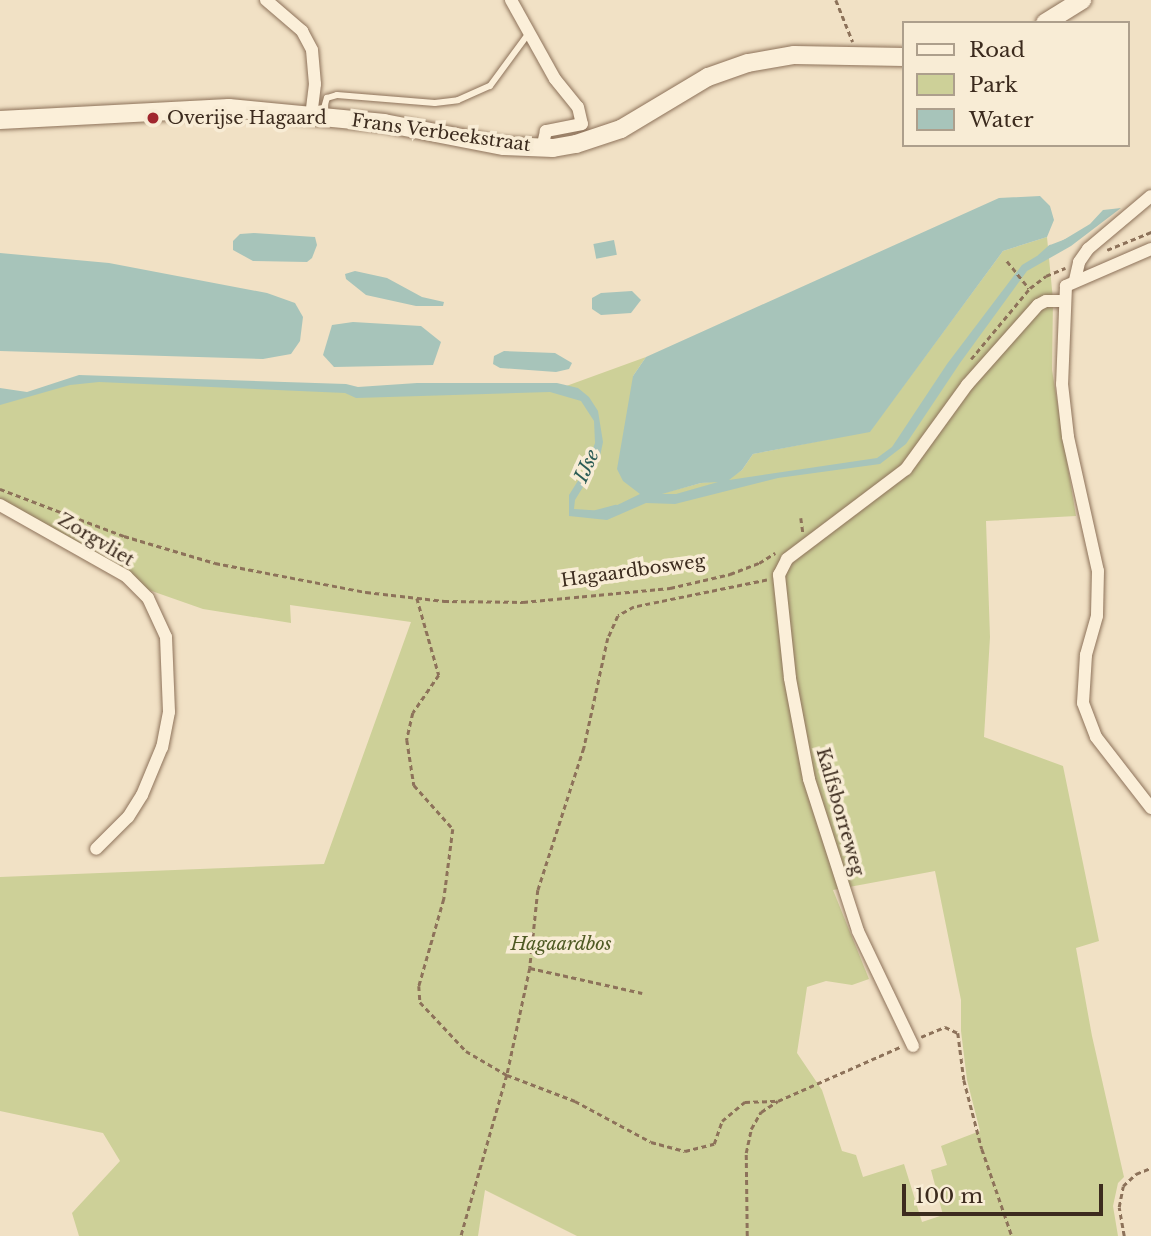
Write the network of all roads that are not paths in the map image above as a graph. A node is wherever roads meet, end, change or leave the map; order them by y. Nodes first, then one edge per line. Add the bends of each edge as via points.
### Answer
1 (266, 0) edge
2 (511, 0) edge
3 (1082, 0) edge
4 (1048, 21) edge
5 (529, 33) junction
6 (902, 57) edge
7 (317, 116) junction
8 (0, 120) edge
9 (542, 148) junction
10 (1151, 196) edge
11 (1151, 249) edge
12 (1074, 280) junction
13 (1065, 301) junction
14 (0, 505) edge
15 (1151, 808) edge
16 (96, 849) dead end
17 (912, 1044) road end

1 - 7 street via 302,31 312,50
2 - 5 street
3 - 4 main road
5 - 7 lane via 490,86 458,100 435,103 337,95 327,98
5 - 9 street via 555,79 578,107 582,124 546,131
6 - 9 main road, Frans Verbeekstraat via 794,55 727,69 621,129 576,144
7 - 8 main road, Frans Verbeekstraat via 229,108
7 - 9 main road, Frans Verbeekstraat
10 - 12 street via 1088,249
11 - 12 street
12 - 13 street via 1066,286
13 - 15 street via 1063,408 1098,579 1083,703 1096,737
13 - 17 street, Kalfsborreweg via 1038,306 967,385 906,469 787,559 779,575 790,678 809,779 858,931
14 - 16 street, Zorgvliet via 126,576 148,598 166,636 169,712 162,747 128,817

